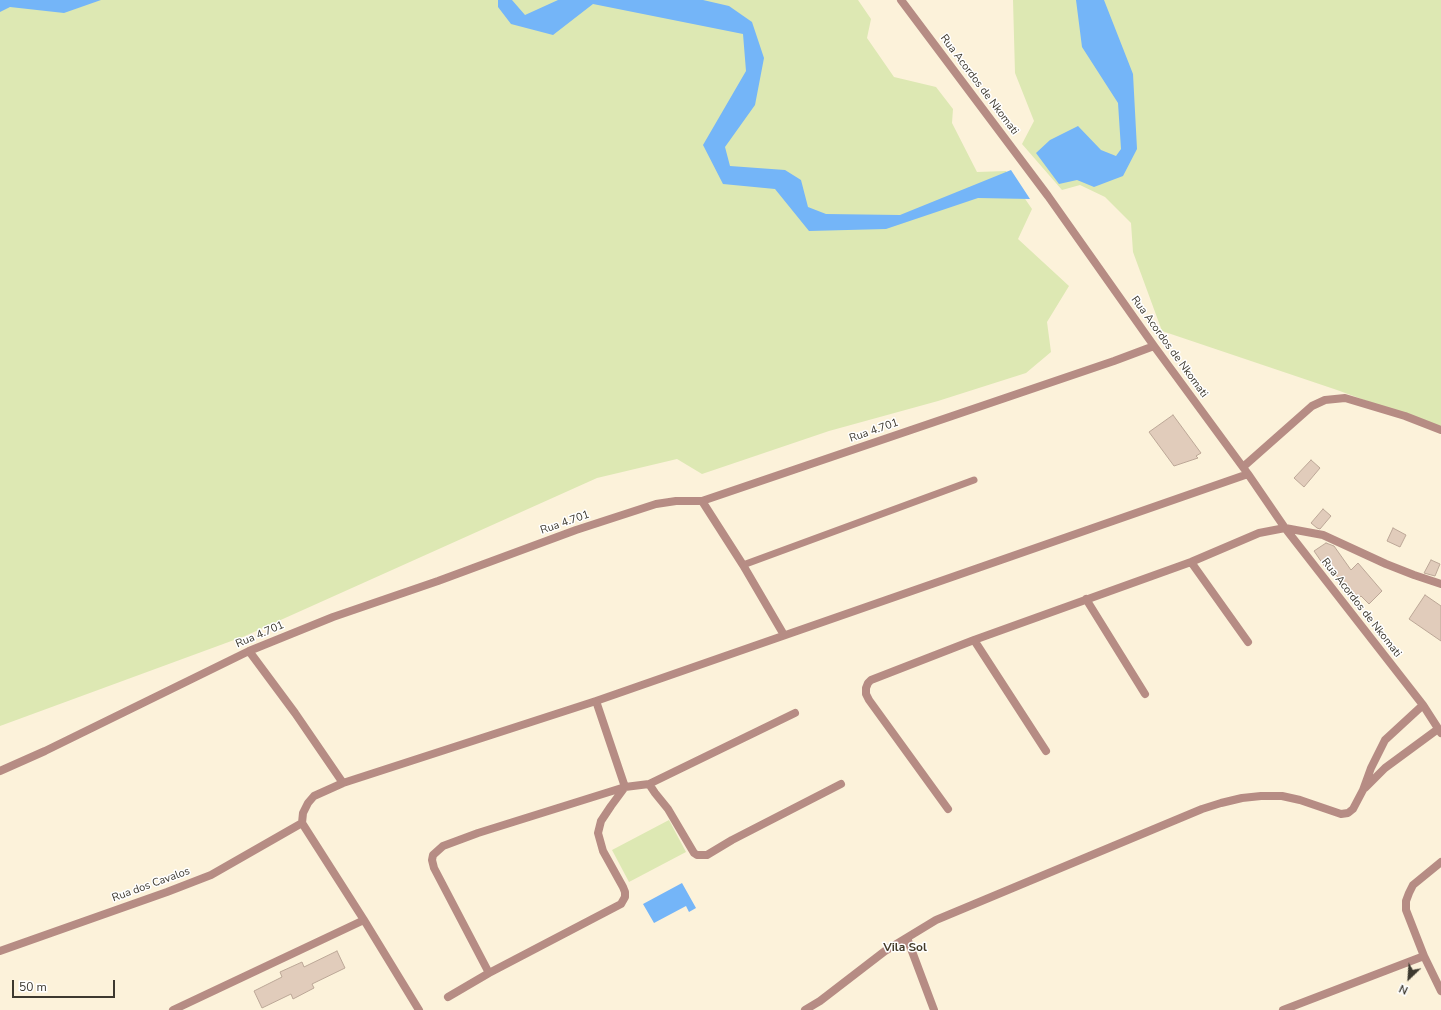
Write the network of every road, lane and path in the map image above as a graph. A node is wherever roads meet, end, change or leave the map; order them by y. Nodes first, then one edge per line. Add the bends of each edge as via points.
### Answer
1 (901, 0) edge
2 (1154, 346) junction
3 (1441, 430) edge
4 (1242, 466) junction
5 (1248, 474) junction
6 (974, 480) dead end
7 (702, 501) junction
8 (1285, 528) junction
9 (1191, 562) junction
10 (743, 565) junction
11 (1441, 584) edge
12 (1086, 599) junction
13 (784, 635) junction
14 (974, 640) junction
15 (1248, 642) dead end
16 (249, 651) junction
17 (1145, 694) dead end
18 (596, 701) junction
19 (1423, 705) junction
20 (795, 713) dead end
21 (1440, 731) edge
22 (1046, 751) dead end
23 (0, 771) edge
24 (343, 783) junction
25 (649, 784) junction
26 (841, 784) dead end
27 (625, 787) junction
28 (1363, 790) junction
29 (948, 809) dead end
30 (302, 823) junction
31 (1441, 862) edge
32 (364, 920) junction
33 (907, 938) junction
34 (0, 951) edge
35 (1424, 956) junction
36 (489, 973) junction
37 (1441, 991) edge
38 (448, 997) dead end
39 (173, 1010) edge
40 (419, 1010) edge
41 (805, 1010) edge
42 (934, 1010) edge
43 (1282, 1010) edge

1 - 2 street, Rua Acordos de Nkomati via 1048,196
2 - 4 street, Rua Acordos de Nkomati
2 - 7 street, Rua 4.701
3 - 4 street via 1345,398 1325,400 1312,406
4 - 5 street, Rua Acordos de Nkomati
5 - 8 street, Rua Acordos de Nkomati
5 - 13 street
6 - 10 lane
7 - 10 street
7 - 16 street, Rua 4.701 via 656,504 576,530 333,617
8 - 9 street via 1259,533
8 - 11 street via 1323,535 1386,564
8 - 19 street, Rua Acordos de Nkomati
9 - 12 street
9 - 15 street
10 - 13 street
12 - 14 street
12 - 17 street
13 - 18 street
14 - 22 street
14 - 29 street via 871,680 866,688 869,700
16 - 23 street, Rua 4.701
16 - 24 street
18 - 24 street
18 - 27 street
19 - 21 street, Rua Acordos de Nkomati
19 - 28 street via 1386,740
20 - 25 street
21 - 28 street via 1385,768
24 - 30 street via 314,796 303,813
25 - 26 street via 668,809 694,853 707,855
25 - 27 street
27 - 36 street via 602,821 598,833 603,851 625,892 621,904
27 - 36 street via 478,833 443,846 433,855 434,868
28 - 33 street via 1353,809 1341,814 1282,796 1261,796 1202,809 936,920
30 - 32 street
30 - 34 street, Rua dos Cavalos via 211,875
31 - 35 street via 1413,885 1406,901 1406,910
32 - 39 street
32 - 40 street
33 - 41 street via 885,951
33 - 42 street
35 - 37 street
35 - 43 street
36 - 38 street

